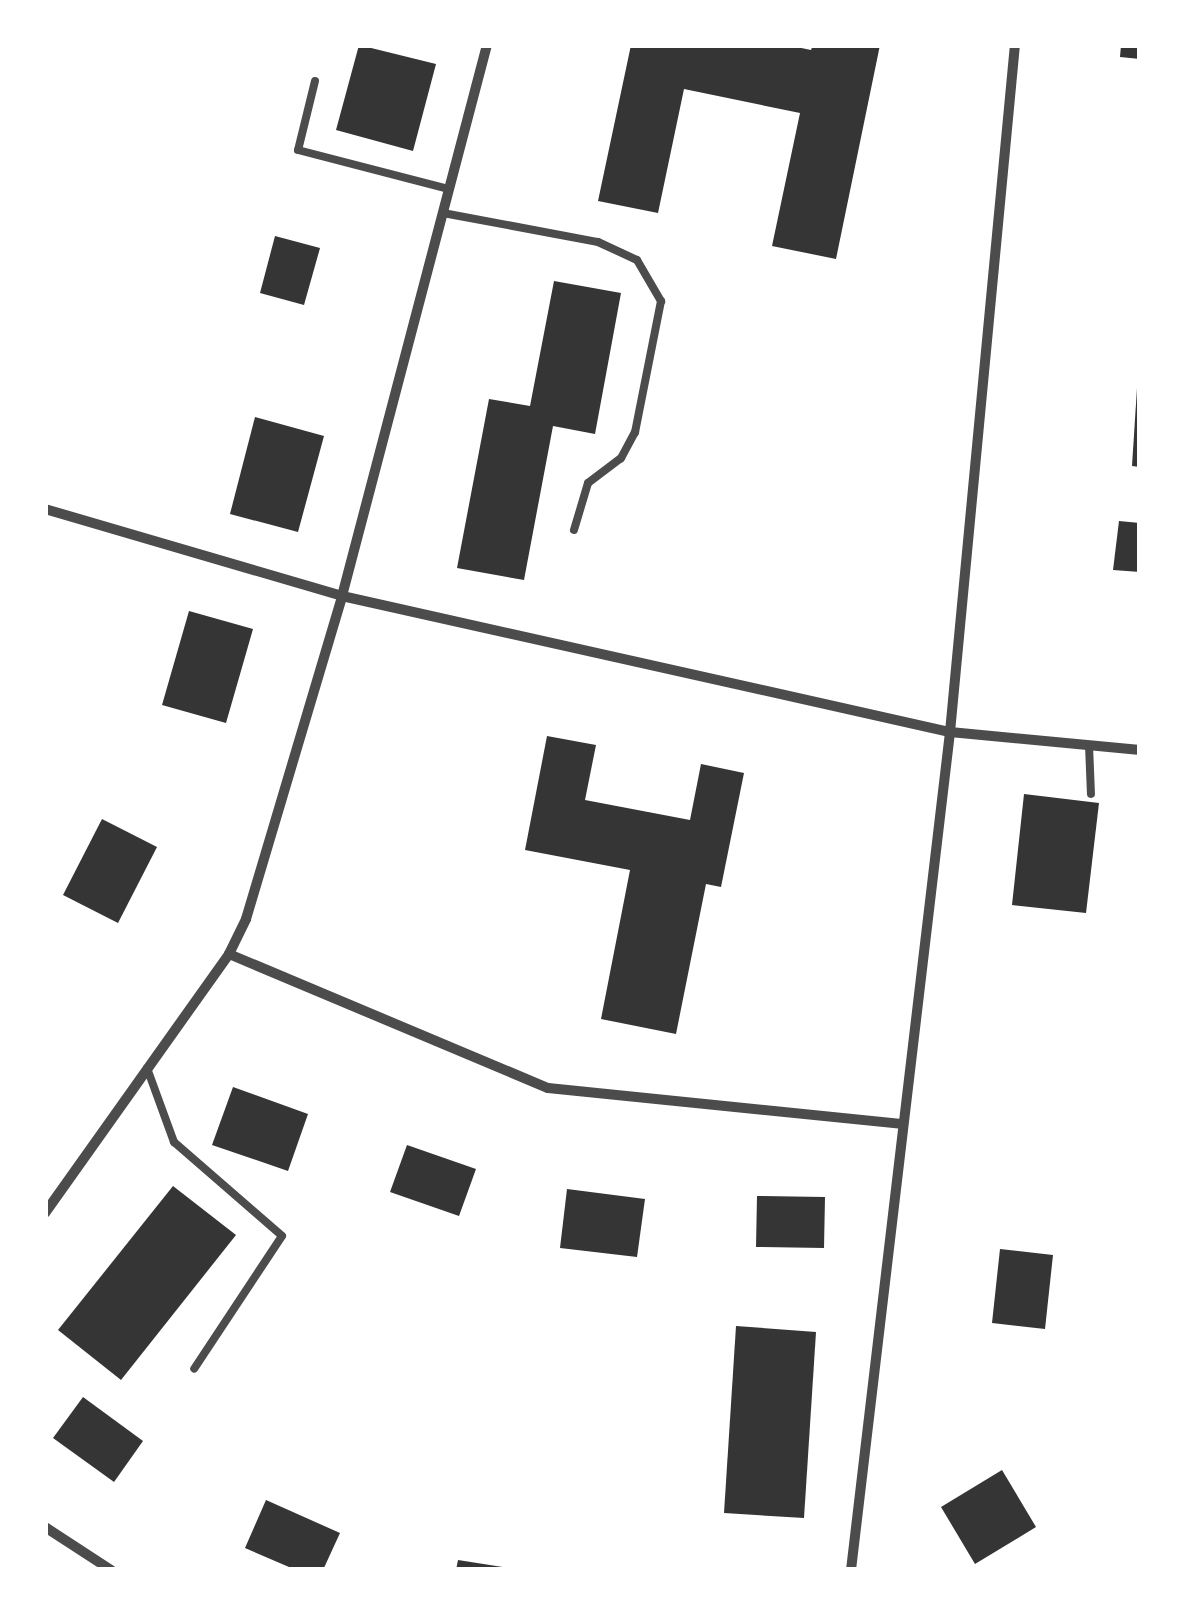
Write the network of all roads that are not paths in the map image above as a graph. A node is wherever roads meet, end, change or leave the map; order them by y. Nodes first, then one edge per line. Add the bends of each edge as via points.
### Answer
1 (487, 45) edge
2 (1015, 45) edge
3 (315, 81) dead end
4 (449, 189) junction
5 (443, 212) junction
6 (45, 509) edge
7 (574, 530) dead end
8 (342, 596) junction
9 (950, 732) junction
10 (1089, 746) junction
11 (1140, 750) edge
12 (1091, 794) dead end
13 (228, 954) junction
14 (148, 1068) junction
15 (901, 1124) junction
16 (45, 1212) edge
17 (194, 1369) dead end
18 (45, 1527) edge
19 (111, 1570) edge
20 (851, 1570) edge

1 - 4 street
2 - 9 street
3 - 4 lane via 298,150
4 - 5 street
5 - 7 lane via 598,242 637,260 660,301 635,432 621,458 588,484
5 - 8 street
6 - 8 street
8 - 9 street
8 - 13 street via 246,919
9 - 10 street
9 - 15 street
10 - 11 street
10 - 12 lane
13 - 14 street
13 - 15 street via 548,1088
14 - 16 street
14 - 17 lane via 174,1142 282,1236
15 - 20 street
18 - 19 street

